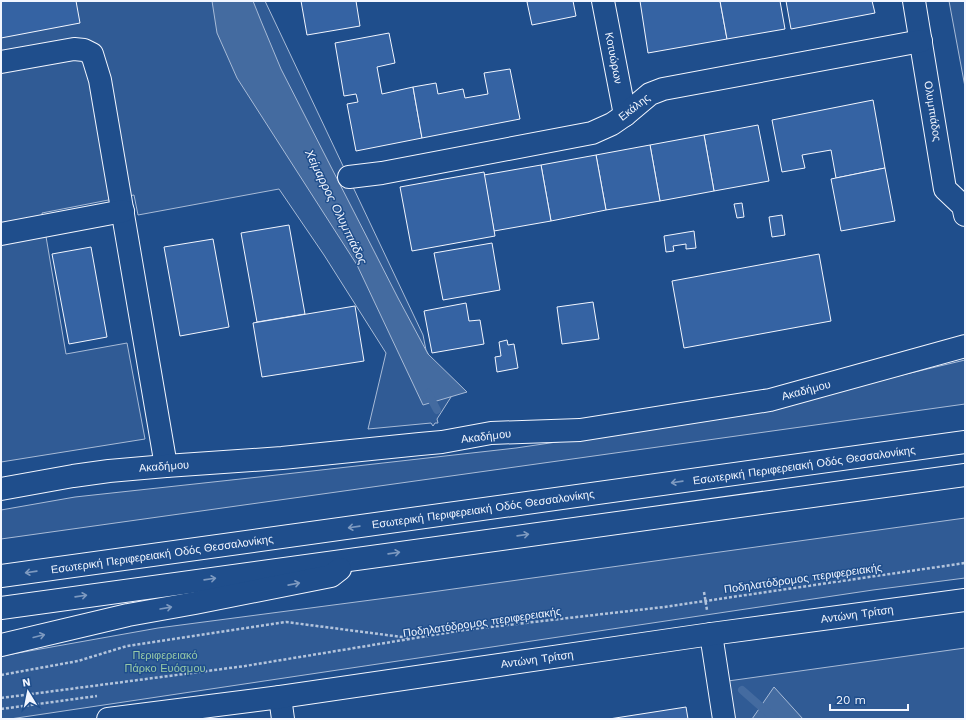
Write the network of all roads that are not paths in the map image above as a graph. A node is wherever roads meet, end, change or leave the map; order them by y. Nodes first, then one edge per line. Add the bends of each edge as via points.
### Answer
1 (603, 1) edge
2 (914, 1) edge
3 (921, 41) junction
4 (1, 62) edge
5 (625, 115) junction
6 (349, 177) dead end
7 (964, 209) edge
8 (123, 211) junction
9 (1, 234) edge
10 (965, 346) edge
11 (965, 442) edge
12 (166, 466) junction
13 (965, 475) edge
14 (1, 489) edge
15 (356, 558) junction
16 (1, 576) edge
17 (965, 600) edge
18 (1, 608) edge
19 (711, 634) junction
20 (1, 645) edge
21 (280, 697) junction
22 (108, 719) edge
23 (284, 719) edge
24 (724, 719) edge

1 - 5 main road, Κοτυώρων
2 - 3 main road, Ολυμπιάδος
3 - 5 main road, Εκάλης via 663,89 650,94
3 - 7 main road, Ολυμπιάδος via 946,189
4 - 8 main road via 74,49 92,54 100,80
5 - 6 main road, Εκάλης via 592,134
8 - 9 main road
8 - 12 main road
10 - 12 main road, Ακαδήμου via 770,400 580,430 491,433 405,446
11 -> 16 main road, Εσωτερική Περιφερειακή Οδός Θεσσαλονίκης
12 - 14 main road, Ακαδήμου via 73,476
15 -> 13 main road
18 -> 15 main road
20 -> 15 main road via 128,615 331,576
17 - 19 main road, Αντώνη Τρίτση
19 - 21 main road, Αντώνη Τρίτση
19 - 24 main road
21 - 22 main road, Αντώνη Τρίτση
21 - 23 main road

